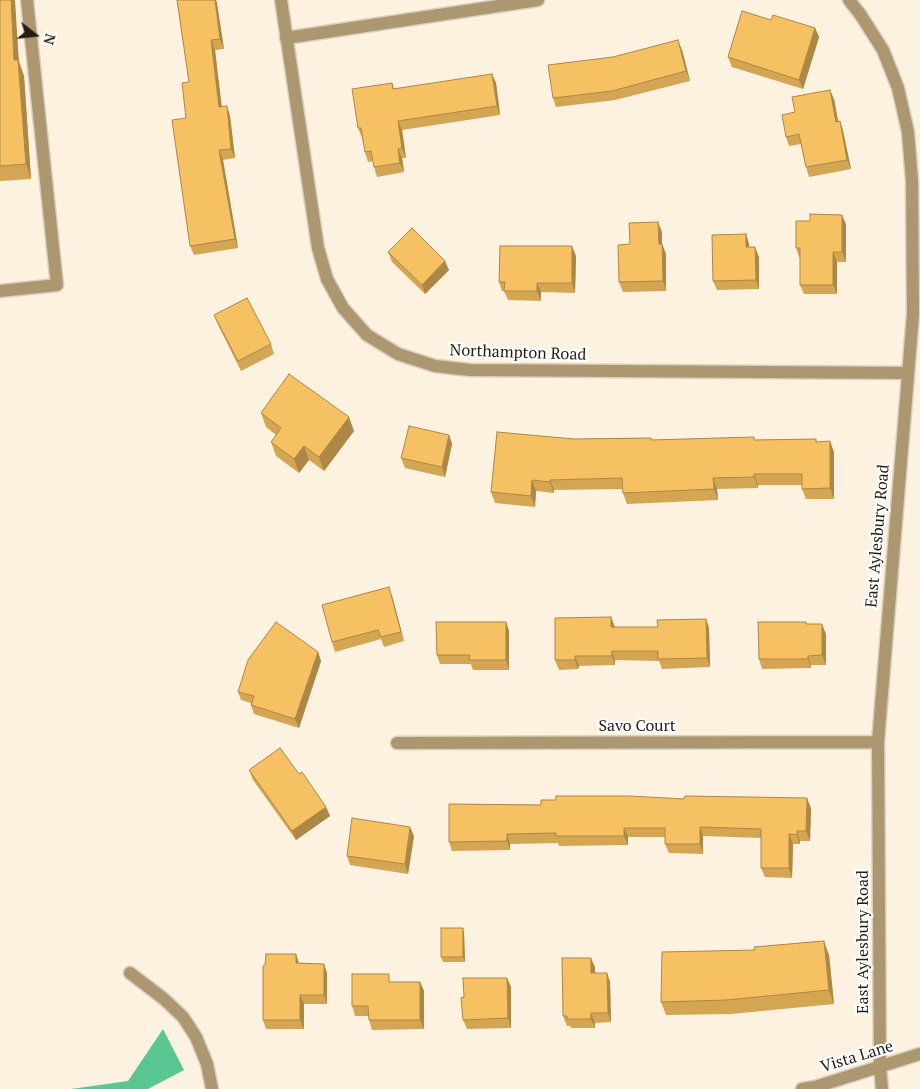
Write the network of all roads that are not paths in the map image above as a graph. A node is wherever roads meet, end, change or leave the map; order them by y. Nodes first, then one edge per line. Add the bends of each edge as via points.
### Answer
1 (27, 0) edge
2 (281, 0) edge
3 (538, 0) edge
4 (849, 0) edge
5 (286, 38) junction
6 (0, 291) edge
7 (908, 373) junction
8 (878, 742) junction
9 (397, 743) dead end
10 (130, 973) dead end
11 (920, 1054) edge
12 (880, 1067) junction
13 (212, 1089) edge
14 (802, 1089) edge
15 (882, 1089) edge

1 - 6 street via 57,285
2 - 5 street, Northampton Road
3 - 5 street
4 - 7 street, East Aylesbury Road via 883,50 898,88 908,132 912,181 913,314
5 - 7 street, Northampton Road via 318,248 327,279 343,308 367,335 398,354 435,366 470,370
7 - 8 street, East Aylesbury Road
8 - 9 street, Savo Court
8 - 12 street, East Aylesbury Road
10 - 13 street via 183,1017 200,1046
11 - 12 street, Vista Lane
12 - 14 street, Vista Lane
12 - 15 street, East Aylesbury Road

